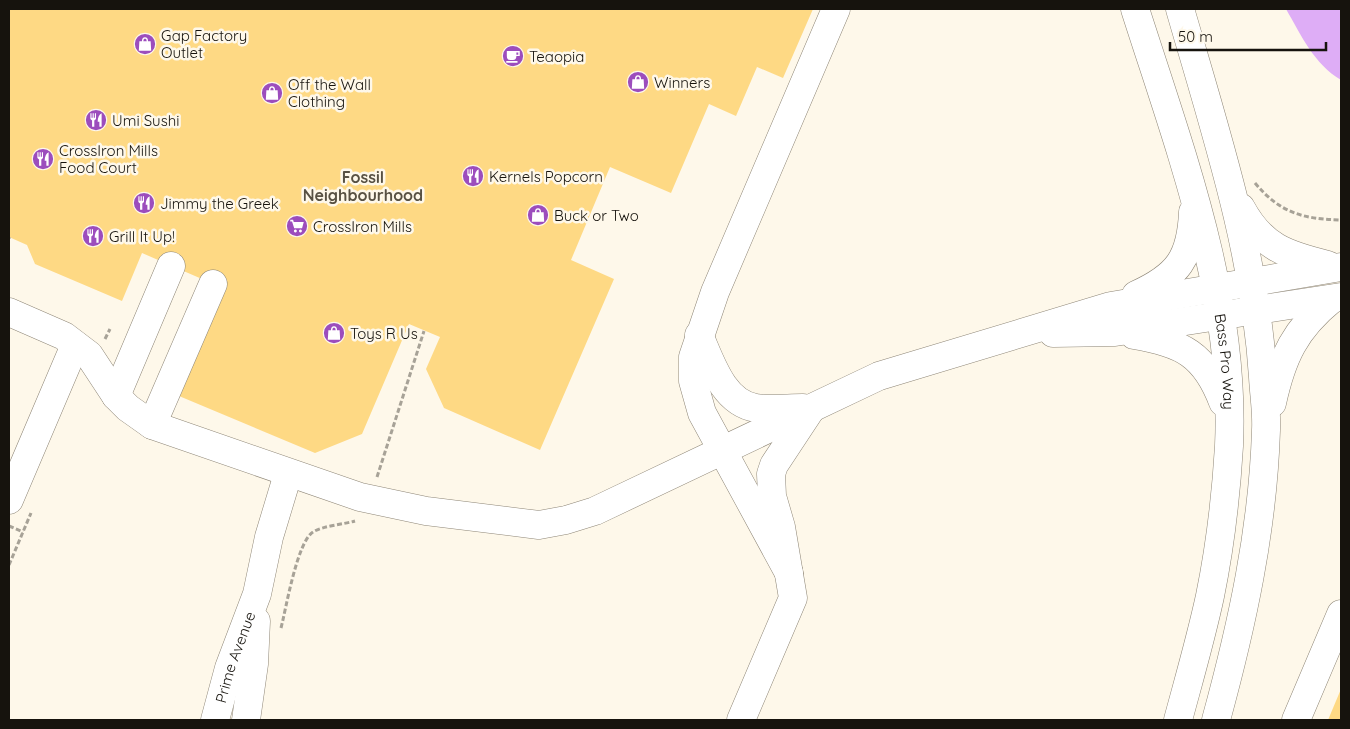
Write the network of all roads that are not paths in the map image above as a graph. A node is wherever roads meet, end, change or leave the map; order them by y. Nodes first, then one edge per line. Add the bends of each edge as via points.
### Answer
1 (836, 9) edge
2 (1135, 9) edge
3 (1180, 9) edge
4 (1242, 185) junction
5 (1193, 195) junction
6 (171, 266) dead end
7 (1339, 267) edge
8 (1252, 282) junction
9 (213, 284) dead end
10 (1215, 288) junction
11 (1336, 298) edge
12 (1256, 309) junction
13 (9, 312) edge
14 (1220, 316) junction
15 (1113, 319) junction
16 (699, 335) junction
17 (75, 344) junction
18 (116, 396) junction
19 (812, 408) junction
20 (1228, 416) junction
21 (152, 425) junction
22 (1266, 429) junction
23 (722, 449) junction
24 (288, 474) junction
25 (9, 500) edge
26 (789, 573) junction
27 (257, 594) junction
28 (1341, 614) edge
29 (215, 719) edge
30 (246, 720) edge
31 (740, 720) edge
32 (1178, 720) edge
33 (1216, 720) edge
34 (1296, 720) edge

1 - 16 street
2 - 5 street, Bass Pro Way
3 - 4 street
4 - 7 street via 1251,226 1267,242 1283,252
4 - 8 street
5 - 10 street, Bass Pro Way
5 - 15 street via 1192,235 1186,254 1174,273
6 - 18 street
7 - 8 street
8 - 10 street
8 - 12 street
9 - 21 street
10 - 14 street, Bass Pro Way
10 - 15 street
11 - 12 street
11 - 22 street via 1302,326 1293,340 1278,375
12 - 14 street
12 - 22 street
13 - 17 street
14 - 15 street
14 - 20 street, Bass Pro Way
15 - 19 street via 1022,333 879,376
15 - 20 street via 1193,354 1206,367 1217,386
16 - 19 street via 716,375 733,398 755,408
16 - 23 street via 693,356 693,381 702,413
17 - 18 street via 89,355
17 - 25 street
18 - 21 street
19 - 23 street
19 - 26 street via 771,474 772,496
20 - 32 street, Bass Pro Way via 1229,445 1221,534 1210,597
21 - 24 street
22 - 33 street via 1251,578
23 - 24 street via 595,511 539,525 426,511 370,500
23 - 26 street
24 - 27 street, Prime Avenue
26 - 31 street via 793,598
27 - 29 street, Prime Avenue
27 - 30 street, Prime Avenue via 254,664
28 - 34 street

